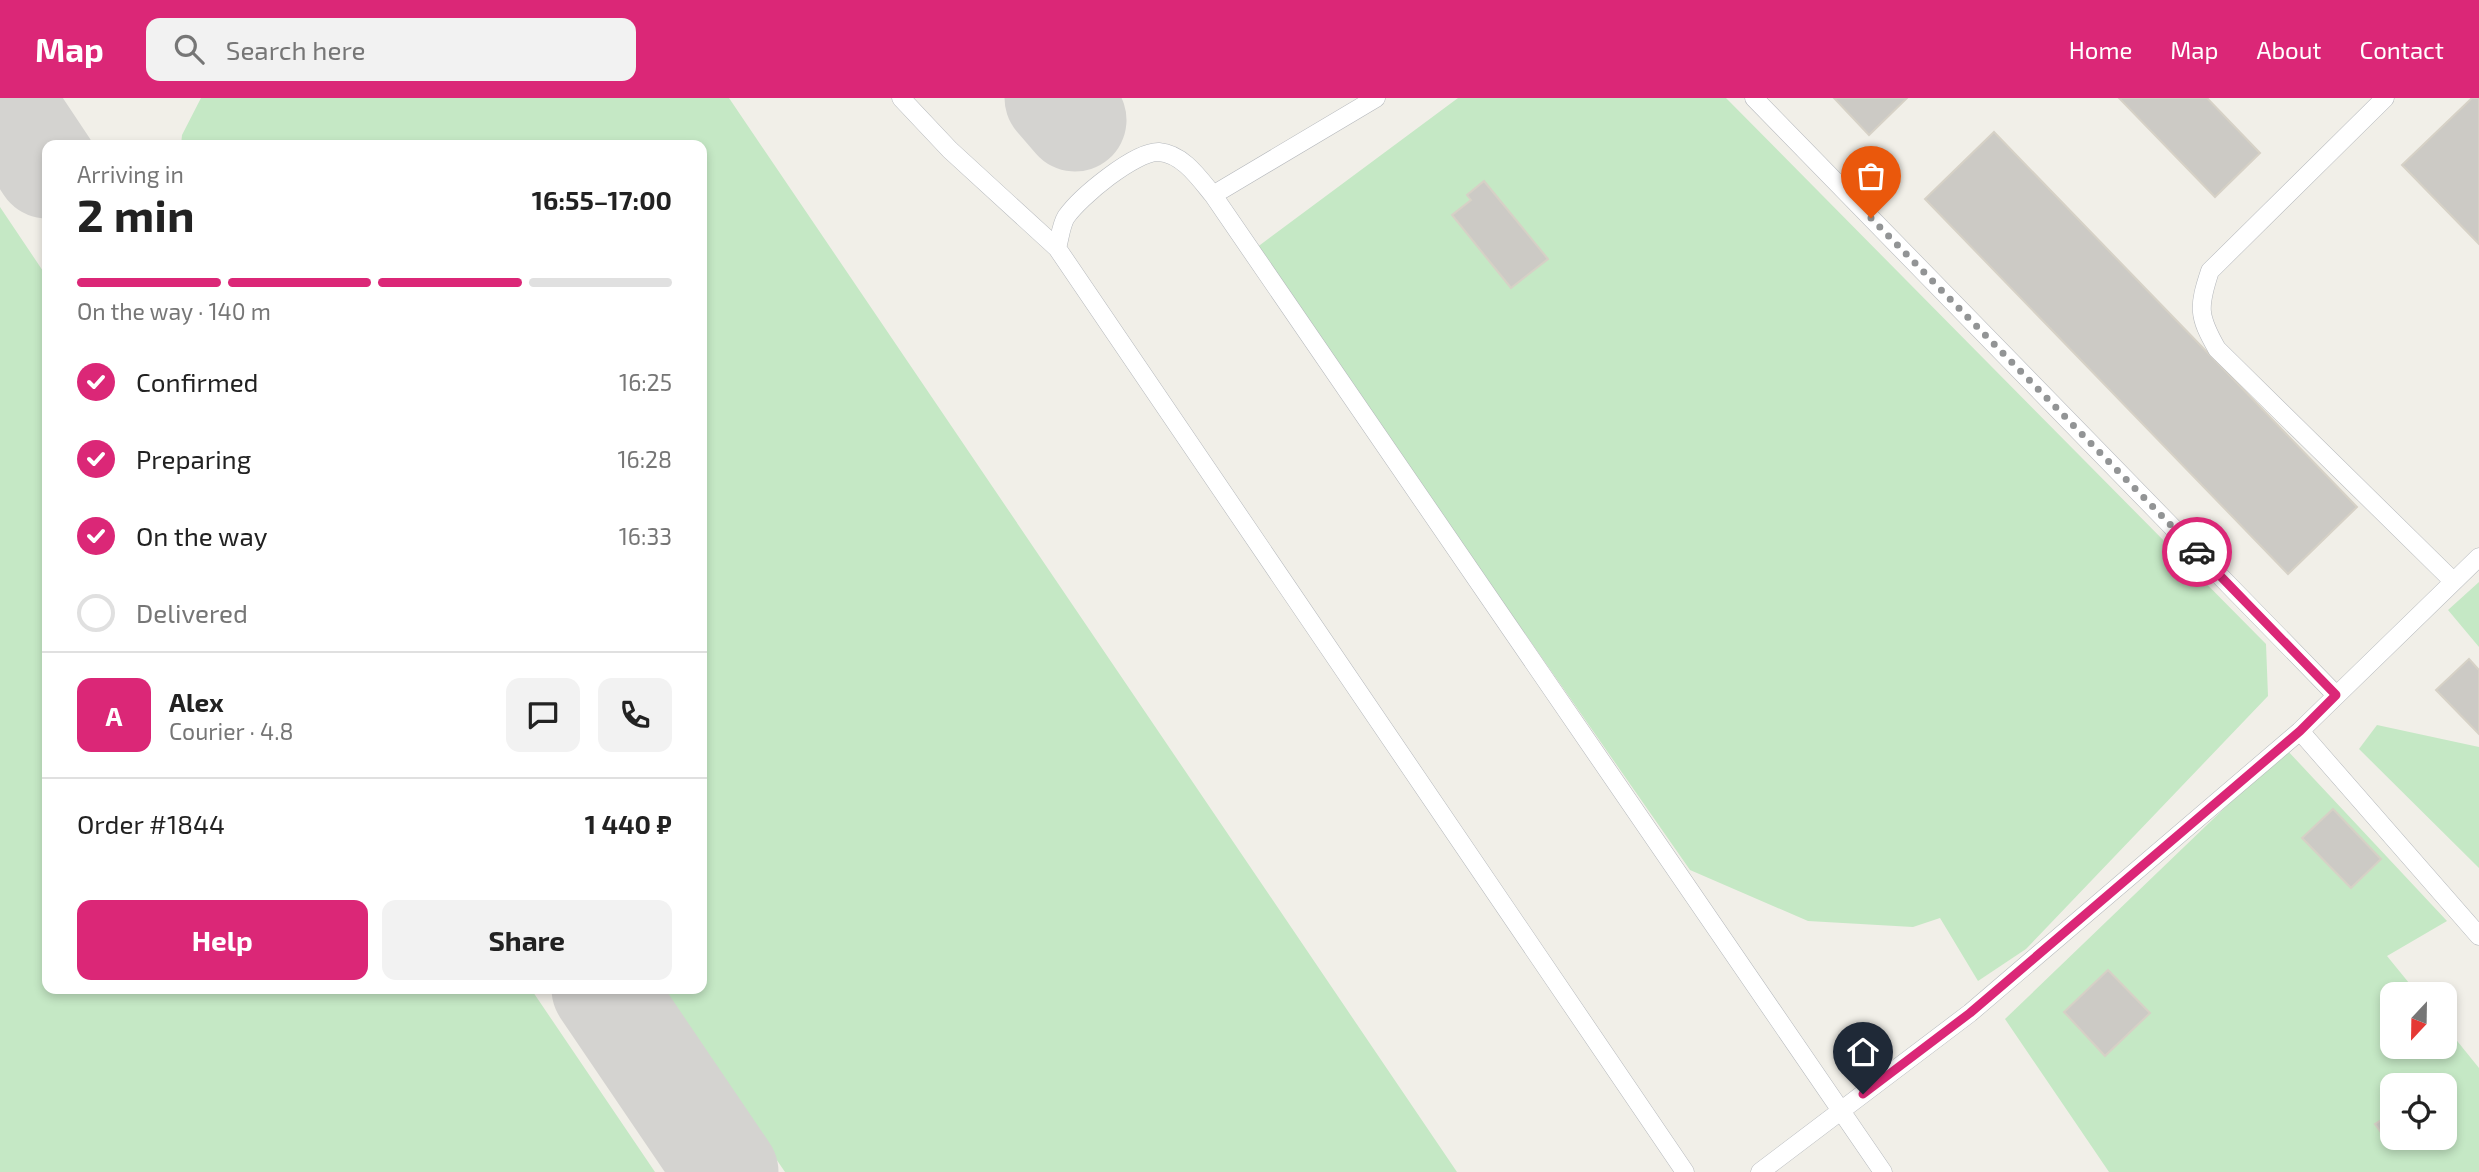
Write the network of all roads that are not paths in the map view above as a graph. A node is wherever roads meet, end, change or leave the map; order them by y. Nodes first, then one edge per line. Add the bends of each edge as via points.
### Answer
1 (901, 98) edge
2 (1376, 98) edge
3 (1754, 98) edge
4 (2385, 98) edge
5 (1213, 195) junction
6 (1057, 248) junction
7 (2479, 558) edge
8 (2453, 581) junction
9 (2336, 695) junction
10 (2300, 731) junction
11 (2479, 936) edge
12 (1842, 1111) junction
13 (1685, 1172) edge
14 (1760, 1172) edge
15 (1883, 1172) edge

1 - 6 lane via 950,150
2 - 5 lane
3 - 9 lane
4 - 8 lane via 2210,271 2200,299 2201,322 2217,349
5 - 6 lane via 1175,157 1158,152 1142,155 1085,195 1064,219
5 - 12 lane
6 - 13 lane
7 - 8 lane
8 - 9 lane
9 - 10 lane
10 - 11 lane
10 - 12 lane via 1970,1013
12 - 14 lane
12 - 15 lane

